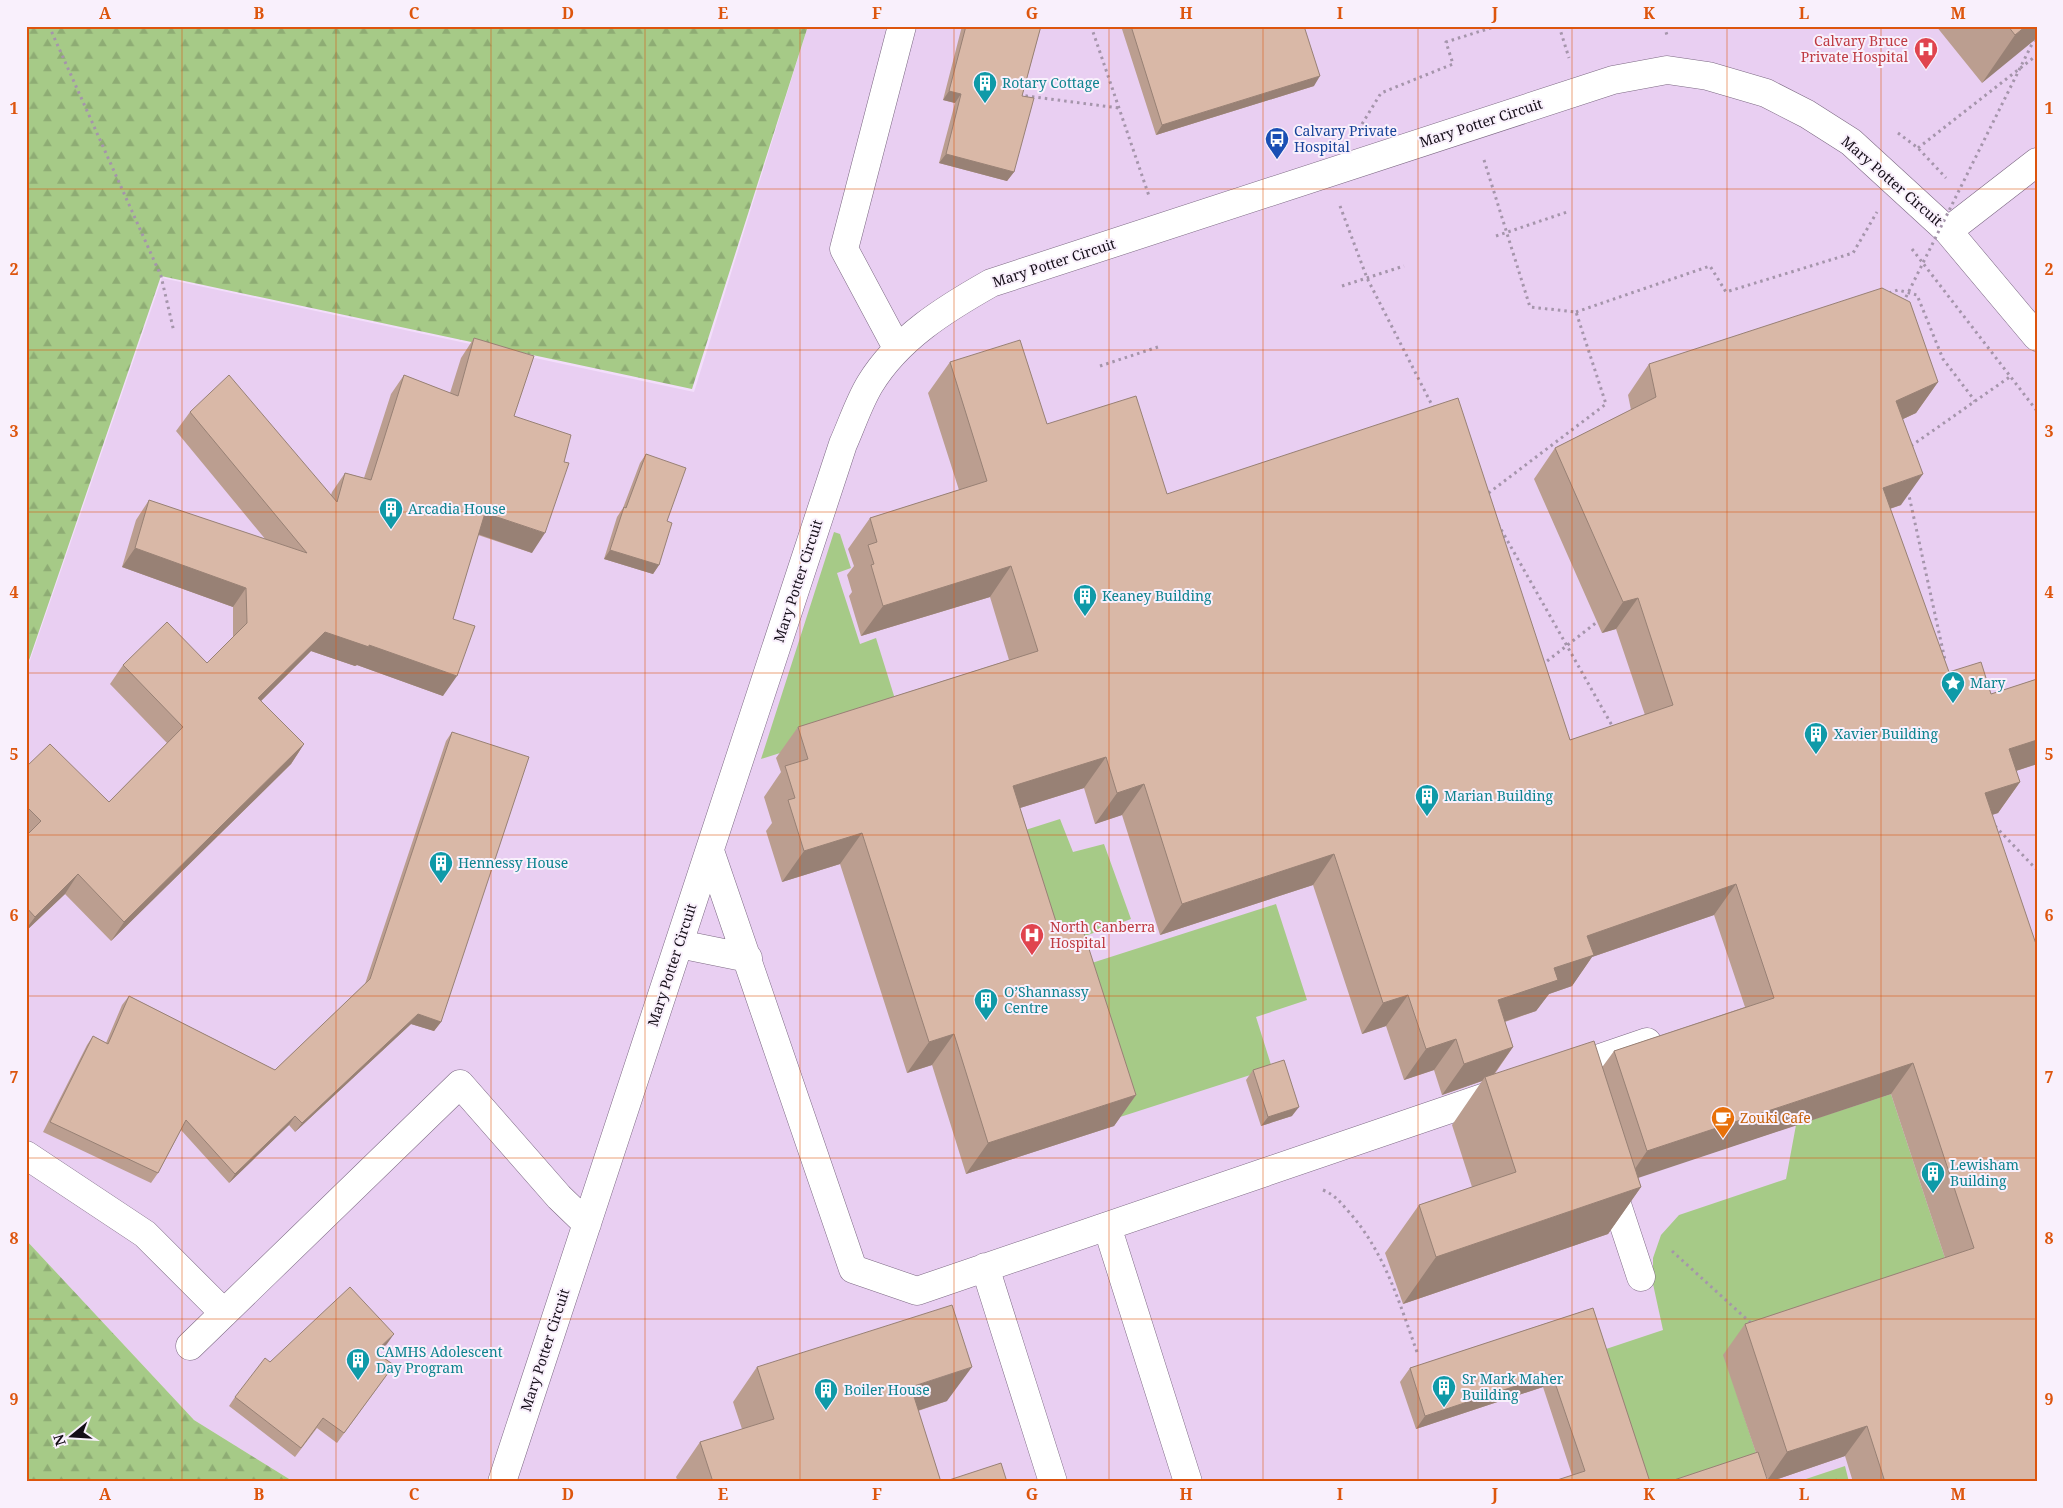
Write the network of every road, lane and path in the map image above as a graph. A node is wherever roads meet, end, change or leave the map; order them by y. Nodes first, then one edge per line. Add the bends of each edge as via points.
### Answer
1 (49, 26) edge
2 (902, 26) edge
3 (1091, 26) edge
4 (1497, 26) edge
5 (1559, 26) edge
6 (2034, 40) dead end
7 (2037, 56) edge
8 (1572, 66) dead end
9 (1019, 95) edge
10 (1119, 108) junction
11 (1361, 127) dead end
12 (1918, 148) dead end
13 (1482, 154) dead end
14 (2037, 162) edge
15 (1151, 201) dead end
16 (1339, 202) dead end
17 (1880, 208) dead end
18 (1567, 212) dead end
19 (1948, 231) junction
20 (1507, 232) junction
21 (1496, 236) dead end
22 (1909, 245) dead end
23 (1404, 266) dead end
24 (1367, 278) junction
25 (1342, 286) dead end
26 (1879, 296) edge
27 (1902, 306) edge
28 (1576, 312) junction
29 (174, 332) dead end
30 (2037, 337) edge
31 (1161, 346) dead end
32 (897, 348) junction
33 (1100, 366) dead end
34 (2011, 376) junction
35 (1975, 401) junction
36 (2037, 411) edge
37 (1436, 412) edge
38 (1907, 448) edge
39 (1906, 483) edge
40 (1478, 489) edge
41 (1497, 522) edge
42 (1597, 622) dead end
43 (1568, 647) junction
44 (1946, 666) edge
45 (1535, 670) edge
46 (1619, 737) edge
47 (1992, 824) edge
48 (710, 851) junction
49 (2037, 870) edge
50 (679, 944) junction
51 (748, 958) junction
52 (1673, 1033) edge
53 (1571, 1068) junction
54 (1581, 1096) edge
55 (1600, 1153) edge
56 (26, 1155) edge
57 (1272, 1169) junction
58 (587, 1224) junction
59 (1107, 1226) junction
60 (1667, 1246) dead end
61 (986, 1267) junction
62 (1642, 1278) dead end
63 (224, 1313) junction
64 (1754, 1326) edge
65 (190, 1346) dead end
66 (1417, 1352) dead end
67 (502, 1482) edge
68 (1053, 1482) edge
69 (1188, 1482) edge

1 - 29 path via 161,276
2 - 32 street via 844,249
3 - 10 path
4 - 11 path via 1446,42 1453,64 1381,93
5 - 8 path
6 - 27 path, bridge
7 - 12 path
9 - 10 path
10 - 15 path
13 - 20 path
14 - 19 street
16 - 24 path
17 - 28 path via 1853,253 1726,292 1710,266
18 - 20 path
19 - 30 street, Mary Potter Circuit
19 - 32 street, Mary Potter Circuit via 1851,142 1807,114 1766,93 1708,76 1667,70 1614,80 991,283 944,310
20 - 21 path
20 - 28 path via 1530,307
22 - 34 path
23 - 24 path
24 - 25 path
24 - 37 path
26 - 35 path via 1898,290 1917,294 1943,359
28 - 40 path via 1606,404 1483,497
31 - 33 path
32 - 48 street, Mary Potter Circuit via 870,384 843,444
34 - 35 path
34 - 36 path
35 - 38 path
39 - 44 path
41 - 43 path
42 - 43 path
43 - 45 path
43 - 46 path
47 - 49 path
48 - 50 street, Mary Potter Circuit
48 - 51 street
50 - 51 street
50 - 58 street, Mary Potter Circuit
51 - 61 street via 853,1268 917,1291
52 - 53 street
53 - 54 street
53 - 57 street
55 - 62 street
56 - 63 street via 145,1234
57 - 59 street
57 - 66 path via 1333,1194 1362,1227 1389,1272
58 - 63 street via 559,1197 460,1084
58 - 67 street, Mary Potter Circuit
59 - 61 street
59 - 69 street
60 - 64 path
61 - 68 street
63 - 65 street

